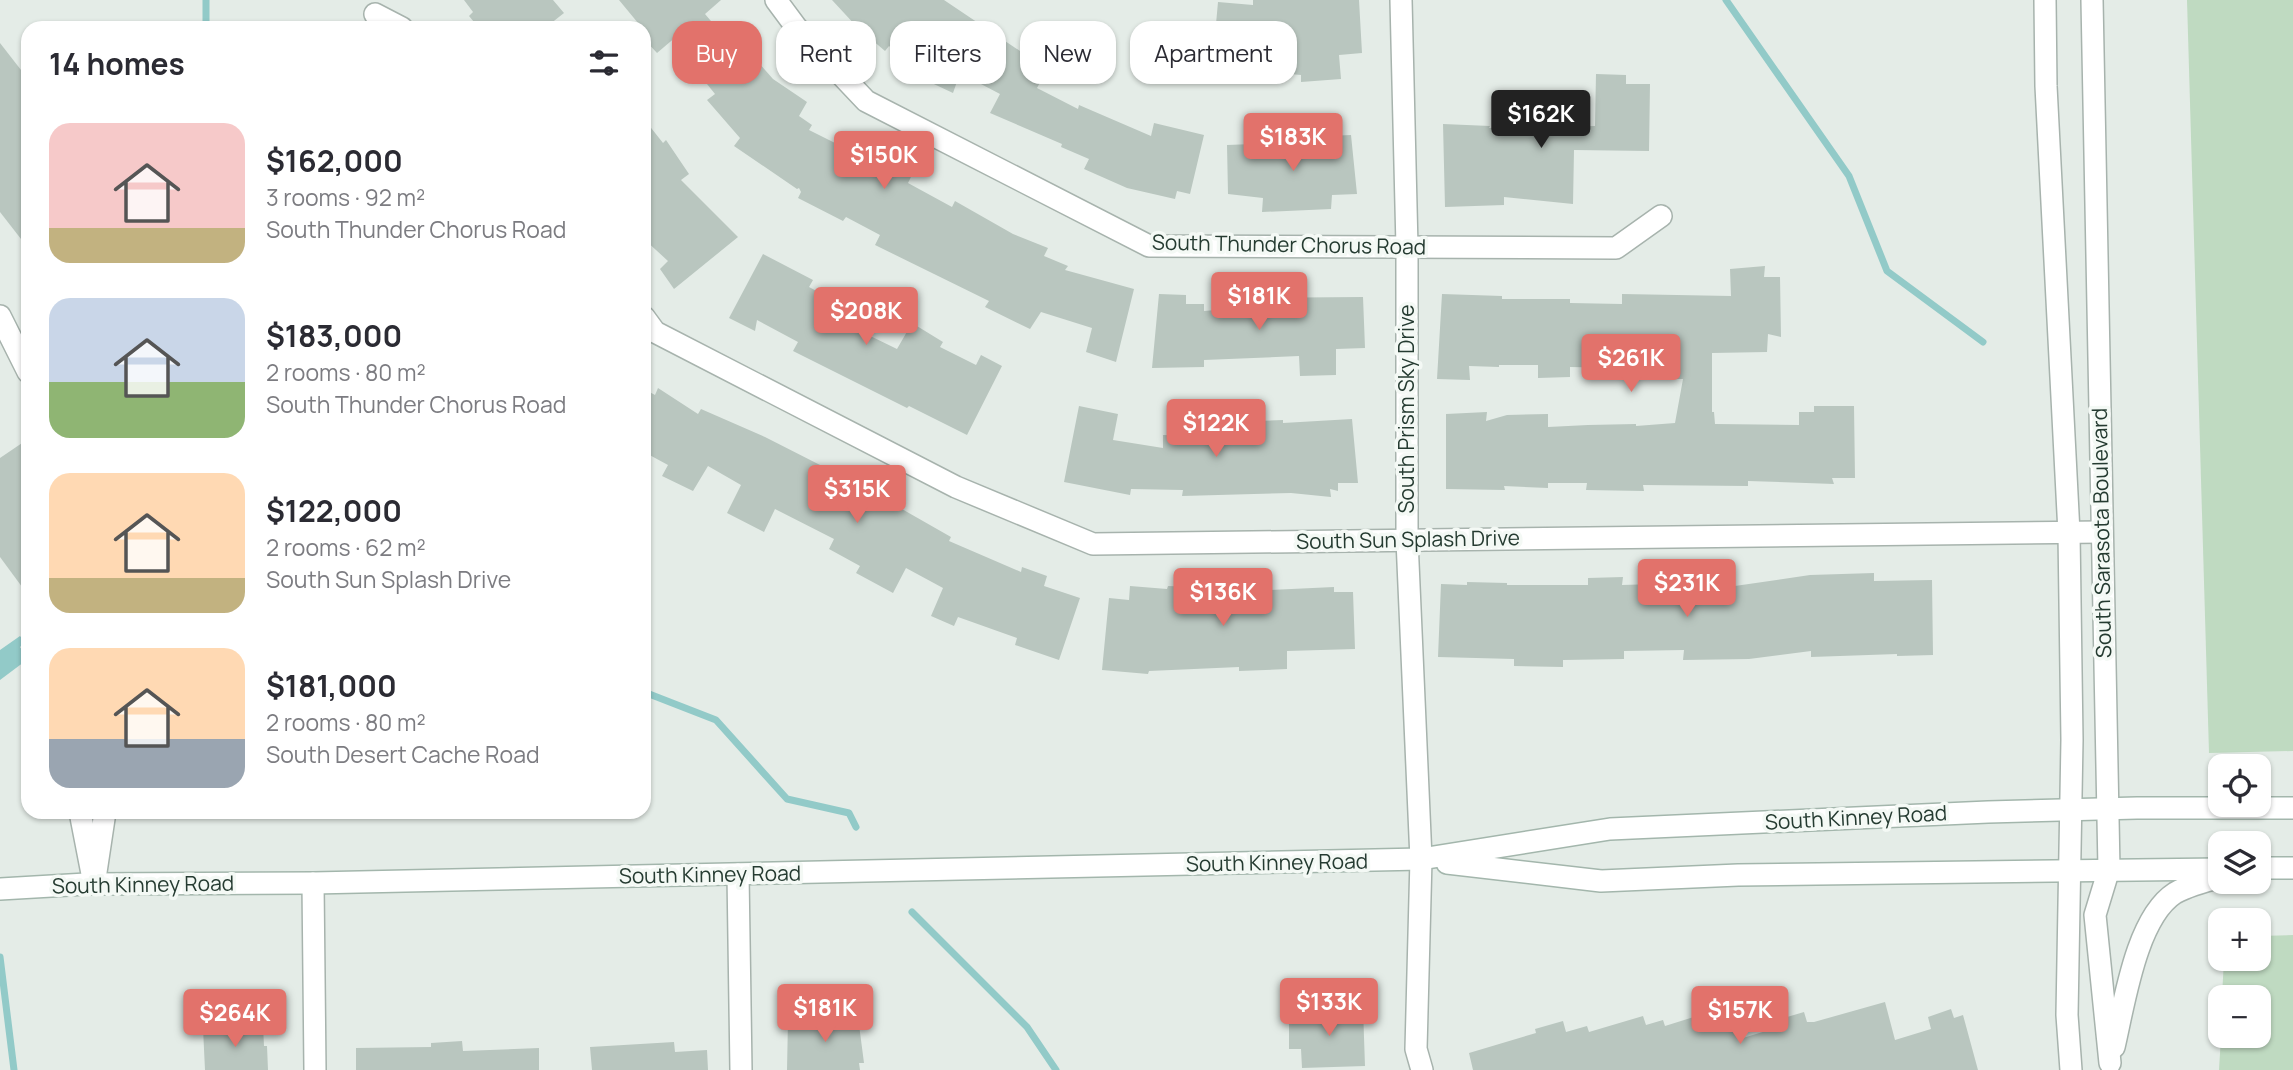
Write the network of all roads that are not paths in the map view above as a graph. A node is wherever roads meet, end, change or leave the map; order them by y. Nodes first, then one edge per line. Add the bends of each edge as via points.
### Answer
1 (776, 0) edge
2 (1401, 0) edge
3 (2045, 0) edge
4 (2092, 0) edge
5 (375, 14) dead end
6 (388, 21) edge
7 (1661, 216) dead end
8 (1406, 247) junction
9 (0, 316) edge
10 (651, 327) edge
11 (21, 358) edge
12 (2102, 532) junction
13 (2069, 533) junction
14 (1407, 540) junction
15 (2293, 808) edge
16 (2107, 810) junction
17 (2070, 811) junction
18 (81, 819) edge
19 (104, 819) edge
20 (1421, 859) junction
21 (2271, 868) edge
22 (2293, 868) edge
23 (2109, 869) junction
24 (2208, 869) edge
25 (2069, 871) junction
26 (738, 874) junction
27 (2208, 880) edge
28 (313, 883) junction
29 (94, 884) junction
30 (1, 889) edge
31 (2110, 1067) edge
32 (315, 1070) edge
33 (741, 1070) edge
34 (1422, 1070) edge
35 (2071, 1070) edge

1 - 8 street, South Thunder Chorus Road via 866,101 1149,246
2 - 8 street, South Prism Sky Drive
3 - 13 street, South Sarasota Boulevard
4 - 12 street, South Sarasota Boulevard
5 - 6 street
7 - 8 street, South Thunder Chorus Road via 1616,248
8 - 14 street, South Prism Sky Drive
9 - 11 street
10 - 14 street, South Sun Splash Drive via 956,487 1093,544
12 - 13 street, South Sun Splash Drive
12 - 16 street, South Sarasota Boulevard
13 - 14 street, South Sun Splash Drive
13 - 17 street, South Sarasota Boulevard
14 - 20 street, South Prism Sky Drive
15 - 16 street, South Kinney Road
16 - 17 street, South Kinney Road
16 - 23 street, South Sarasota Boulevard
17 - 20 street, South Kinney Road via 1610,830
17 - 25 street, South Sarasota Boulevard
18 - 29 street
19 - 29 street
20 - 25 street, South Kinney Road via 1601,881
20 - 26 street, South Kinney Road
20 - 34 street, South Prism Sky Drive via 1416,1049
21 - 22 street
23 - 24 street, South Kinney Road
23 - 25 street, South Kinney Road
23 - 31 street, South Sarasota Boulevard via 2095,915
25 - 35 street, South Sarasota Boulevard
26 - 28 street, South Kinney Road
26 - 33 street
27 - 31 street via 2172,895 2152,918 2129,980
28 - 29 street, South Kinney Road
28 - 32 street
29 - 30 street, South Kinney Road

